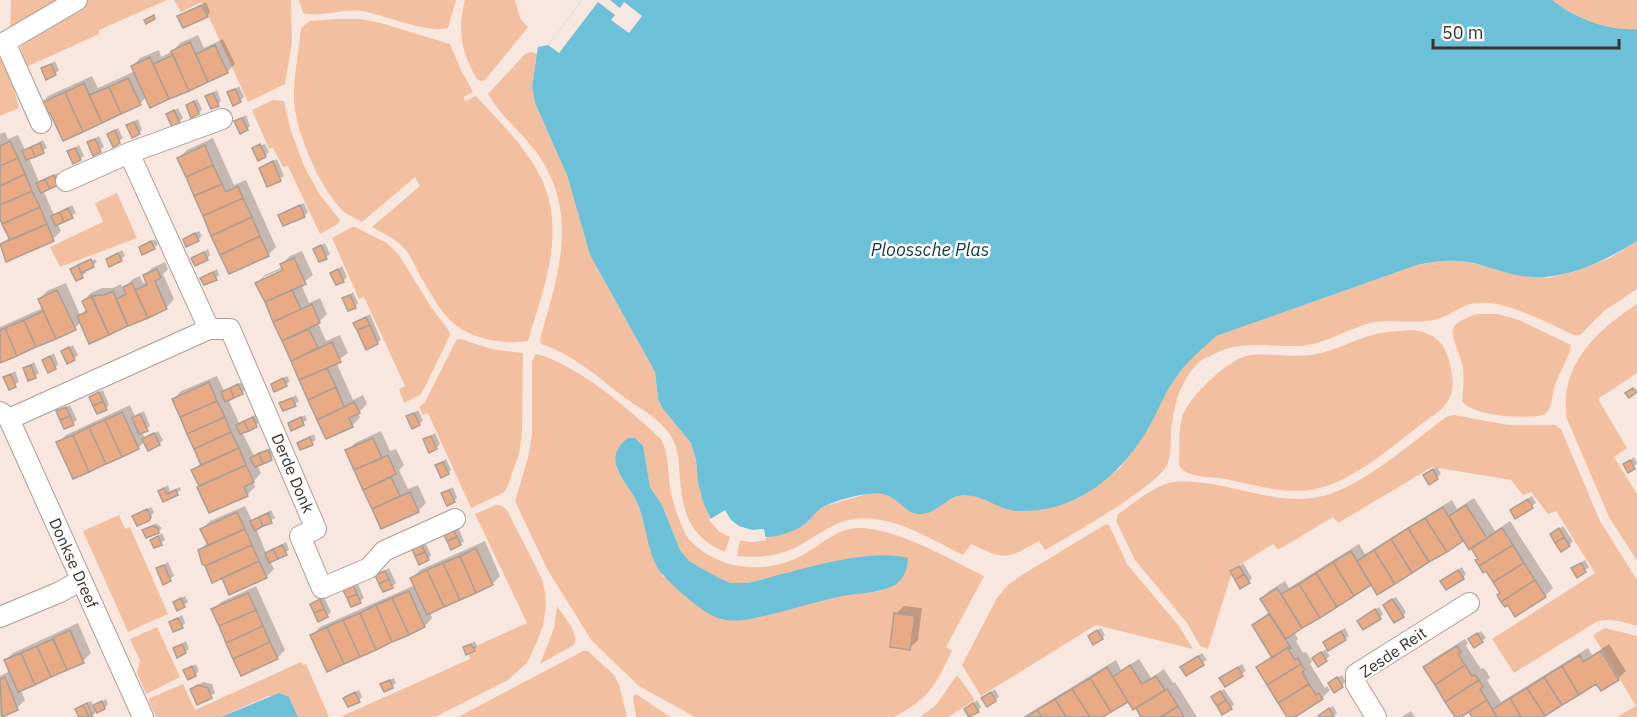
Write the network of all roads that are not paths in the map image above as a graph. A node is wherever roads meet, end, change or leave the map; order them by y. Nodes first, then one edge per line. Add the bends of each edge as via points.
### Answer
1 (77, 0) edge
2 (3, 43) edge
3 (222, 119) dead end
4 (41, 123) dead end
5 (129, 153) junction
6 (66, 181) dead end
7 (209, 329) junction
8 (4, 415) edge
9 (455, 519) dead end
10 (81, 580) junction
11 (1469, 603) dead end
12 (0, 617) edge
13 (143, 717) edge
14 (1376, 717) edge

1 - 2 street
2 - 4 street
3 - 5 street
5 - 6 street
5 - 7 street
7 - 8 street
7 - 9 street, Derde Donk via 230,329 283,449 316,529 300,536 322,588 369,568 384,551
8 - 10 street, Donkse Dreef
10 - 12 street
10 - 13 street, Donkse Dreef
11 - 14 street, Zesde Reit via 1356,674 1356,684

